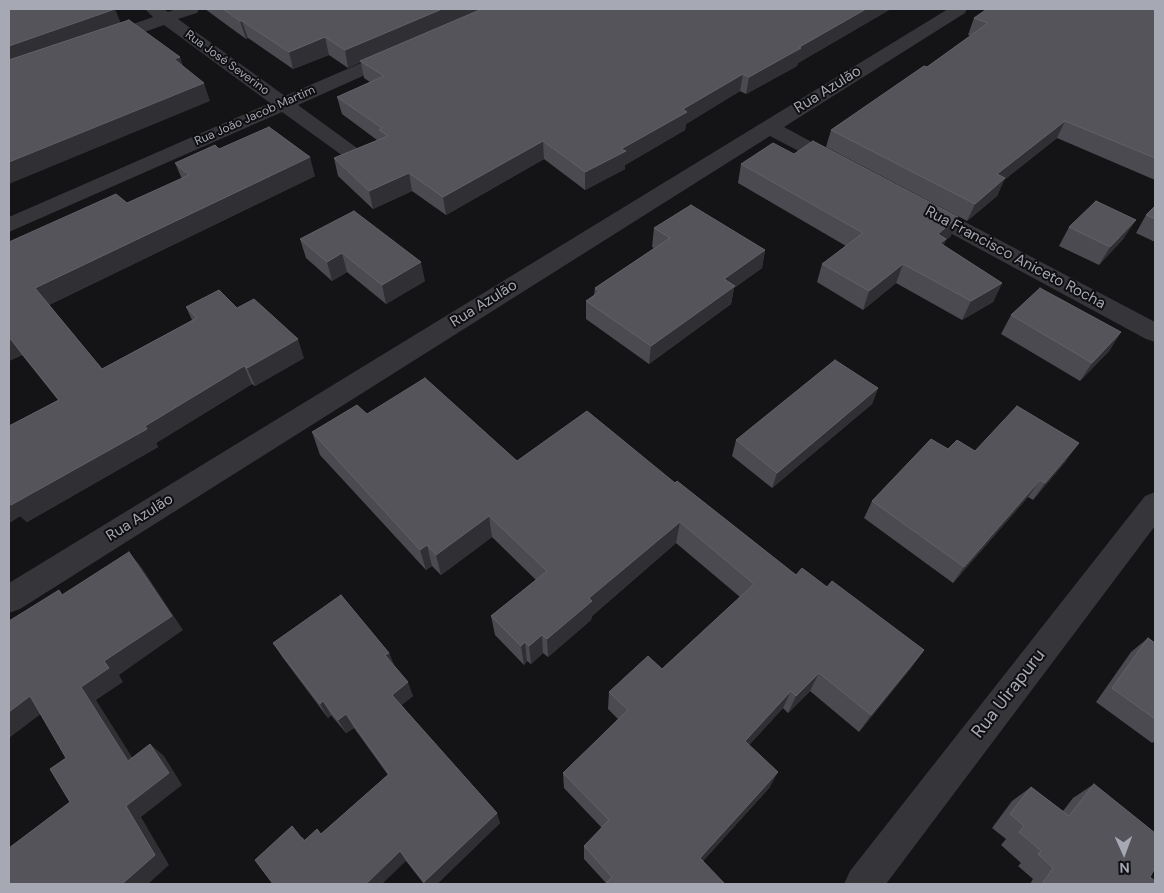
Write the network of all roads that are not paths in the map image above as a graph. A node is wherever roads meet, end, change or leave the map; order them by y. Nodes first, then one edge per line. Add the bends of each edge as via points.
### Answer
1 (191, 9) edge
2 (959, 9) edge
3 (159, 13) edge
4 (92, 45) edge
5 (410, 48) edge
6 (283, 104) junction
7 (769, 127) junction
8 (350, 152) edge
9 (857, 174) edge
10 (901, 197) edge
11 (9, 225) edge
12 (1155, 333) edge
13 (1155, 504) edge
14 (9, 599) edge
15 (863, 884) edge

1 - 3 street
2 - 7 street, Rua Azulão
3 - 4 street
3 - 6 street, Rua José Severino
5 - 6 street, Rua João Jacob Martim
6 - 8 street, Rua José Severino
6 - 11 street, Rua João Jacob Martim
7 - 9 street
7 - 14 street, Rua Azulão
10 - 12 street, Rua Francisco Aniceto Rocha
13 - 15 street, Rua Uirapuru

